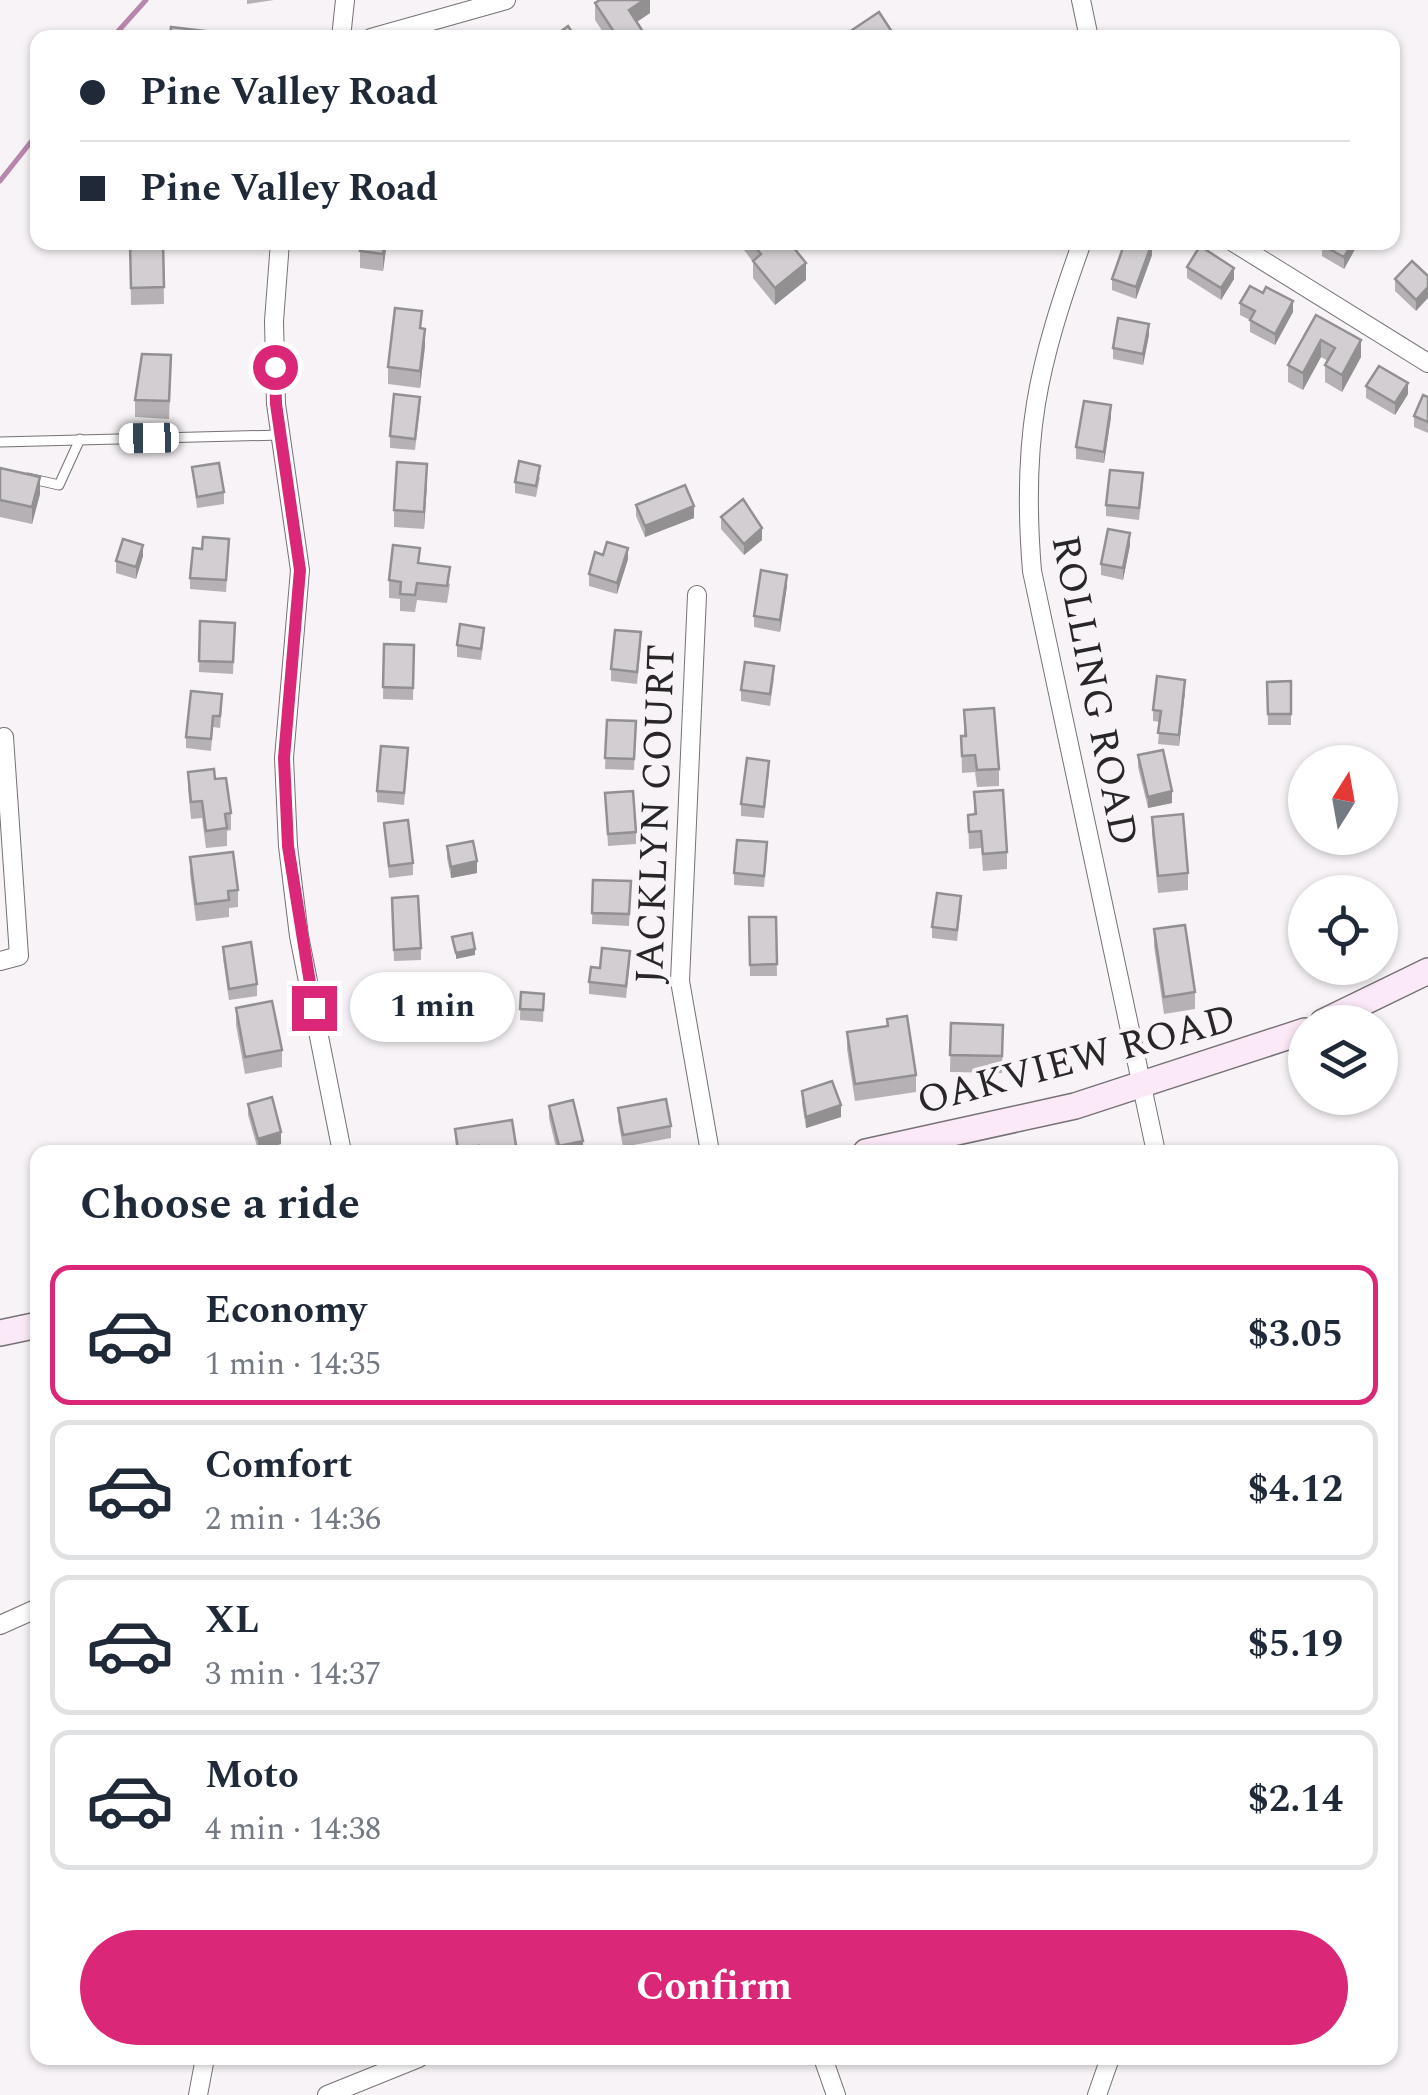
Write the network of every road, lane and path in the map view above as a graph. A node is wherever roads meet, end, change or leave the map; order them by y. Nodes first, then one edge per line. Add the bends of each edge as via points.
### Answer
1 (346, 0) edge
2 (506, 0) edge
3 (1082, 0) edge
4 (342, 30) edge
5 (400, 30) edge
6 (1088, 30) edge
7 (279, 250) edge
8 (1079, 250) edge
9 (1246, 250) edge
10 (1428, 363) edge
11 (280, 435) junction
12 (80, 439) junction
13 (0, 442) edge
14 (16, 476) edge
15 (697, 594) dead end
16 (4, 737) dead end
17 (0, 961) edge
18 (1428, 971) edge
19 (1358, 1005) edge
20 (1288, 1037) edge
21 (1140, 1087) junction
22 (341, 1145) edge
23 (709, 1145) edge
24 (898, 1145) edge
25 (1154, 1145) edge
26 (30, 1327) edge
27 (0, 1333) edge
28 (30, 1611) edge
29 (0, 1624) edge
30 (204, 2065) edge
31 (402, 2065) edge
32 (825, 2065) edge
33 (1108, 2065) edge
34 (198, 2095) edge
35 (327, 2095) edge
36 (836, 2095) edge
37 (1097, 2095) edge

1 - 4 street
2 - 5 street
3 - 6 street
7 - 11 street via 274,321
8 - 21 street, ROLLING ROAD via 1048,336 1030,420 1026,492 1032,571
9 - 10 street
11 - 12 lane
11 - 22 street via 300,570 284,758 288,846
12 - 13 lane
12 - 14 lane via 59,485
15 - 23 street, JACKLYN COURT via 680,981
16 - 17 street via 19,956
18 - 19 street
20 - 21 street, OAKVIEW ROAD
21 - 24 street, OAKVIEW ROAD
21 - 25 street, ROLLING ROAD
26 - 27 street
28 - 29 street
30 - 34 street
31 - 35 street
32 - 36 street
33 - 37 street

